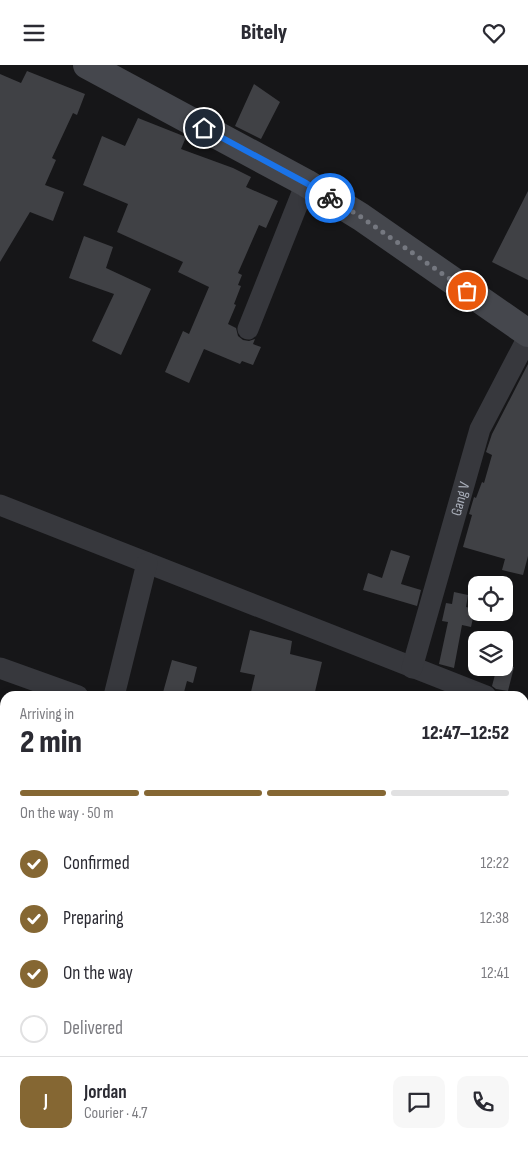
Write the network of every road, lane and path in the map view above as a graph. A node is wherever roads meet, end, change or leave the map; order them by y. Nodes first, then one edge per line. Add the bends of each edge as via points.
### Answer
1 (98, 68) edge
2 (306, 183) junction
3 (248, 329) dead end
4 (528, 333) edge
5 (528, 337) edge
6 (0, 505) edge
7 (147, 563) junction
8 (0, 668) edge
9 (412, 668) junction
10 (64, 691) edge
11 (115, 691) edge
12 (473, 691) edge

1 - 2 main road
2 - 3 street
2 - 4 main road via 361,217
5 - 9 street, Gang V via 480,429
6 - 7 street
7 - 9 street
7 - 11 street
8 - 10 street
9 - 12 street

